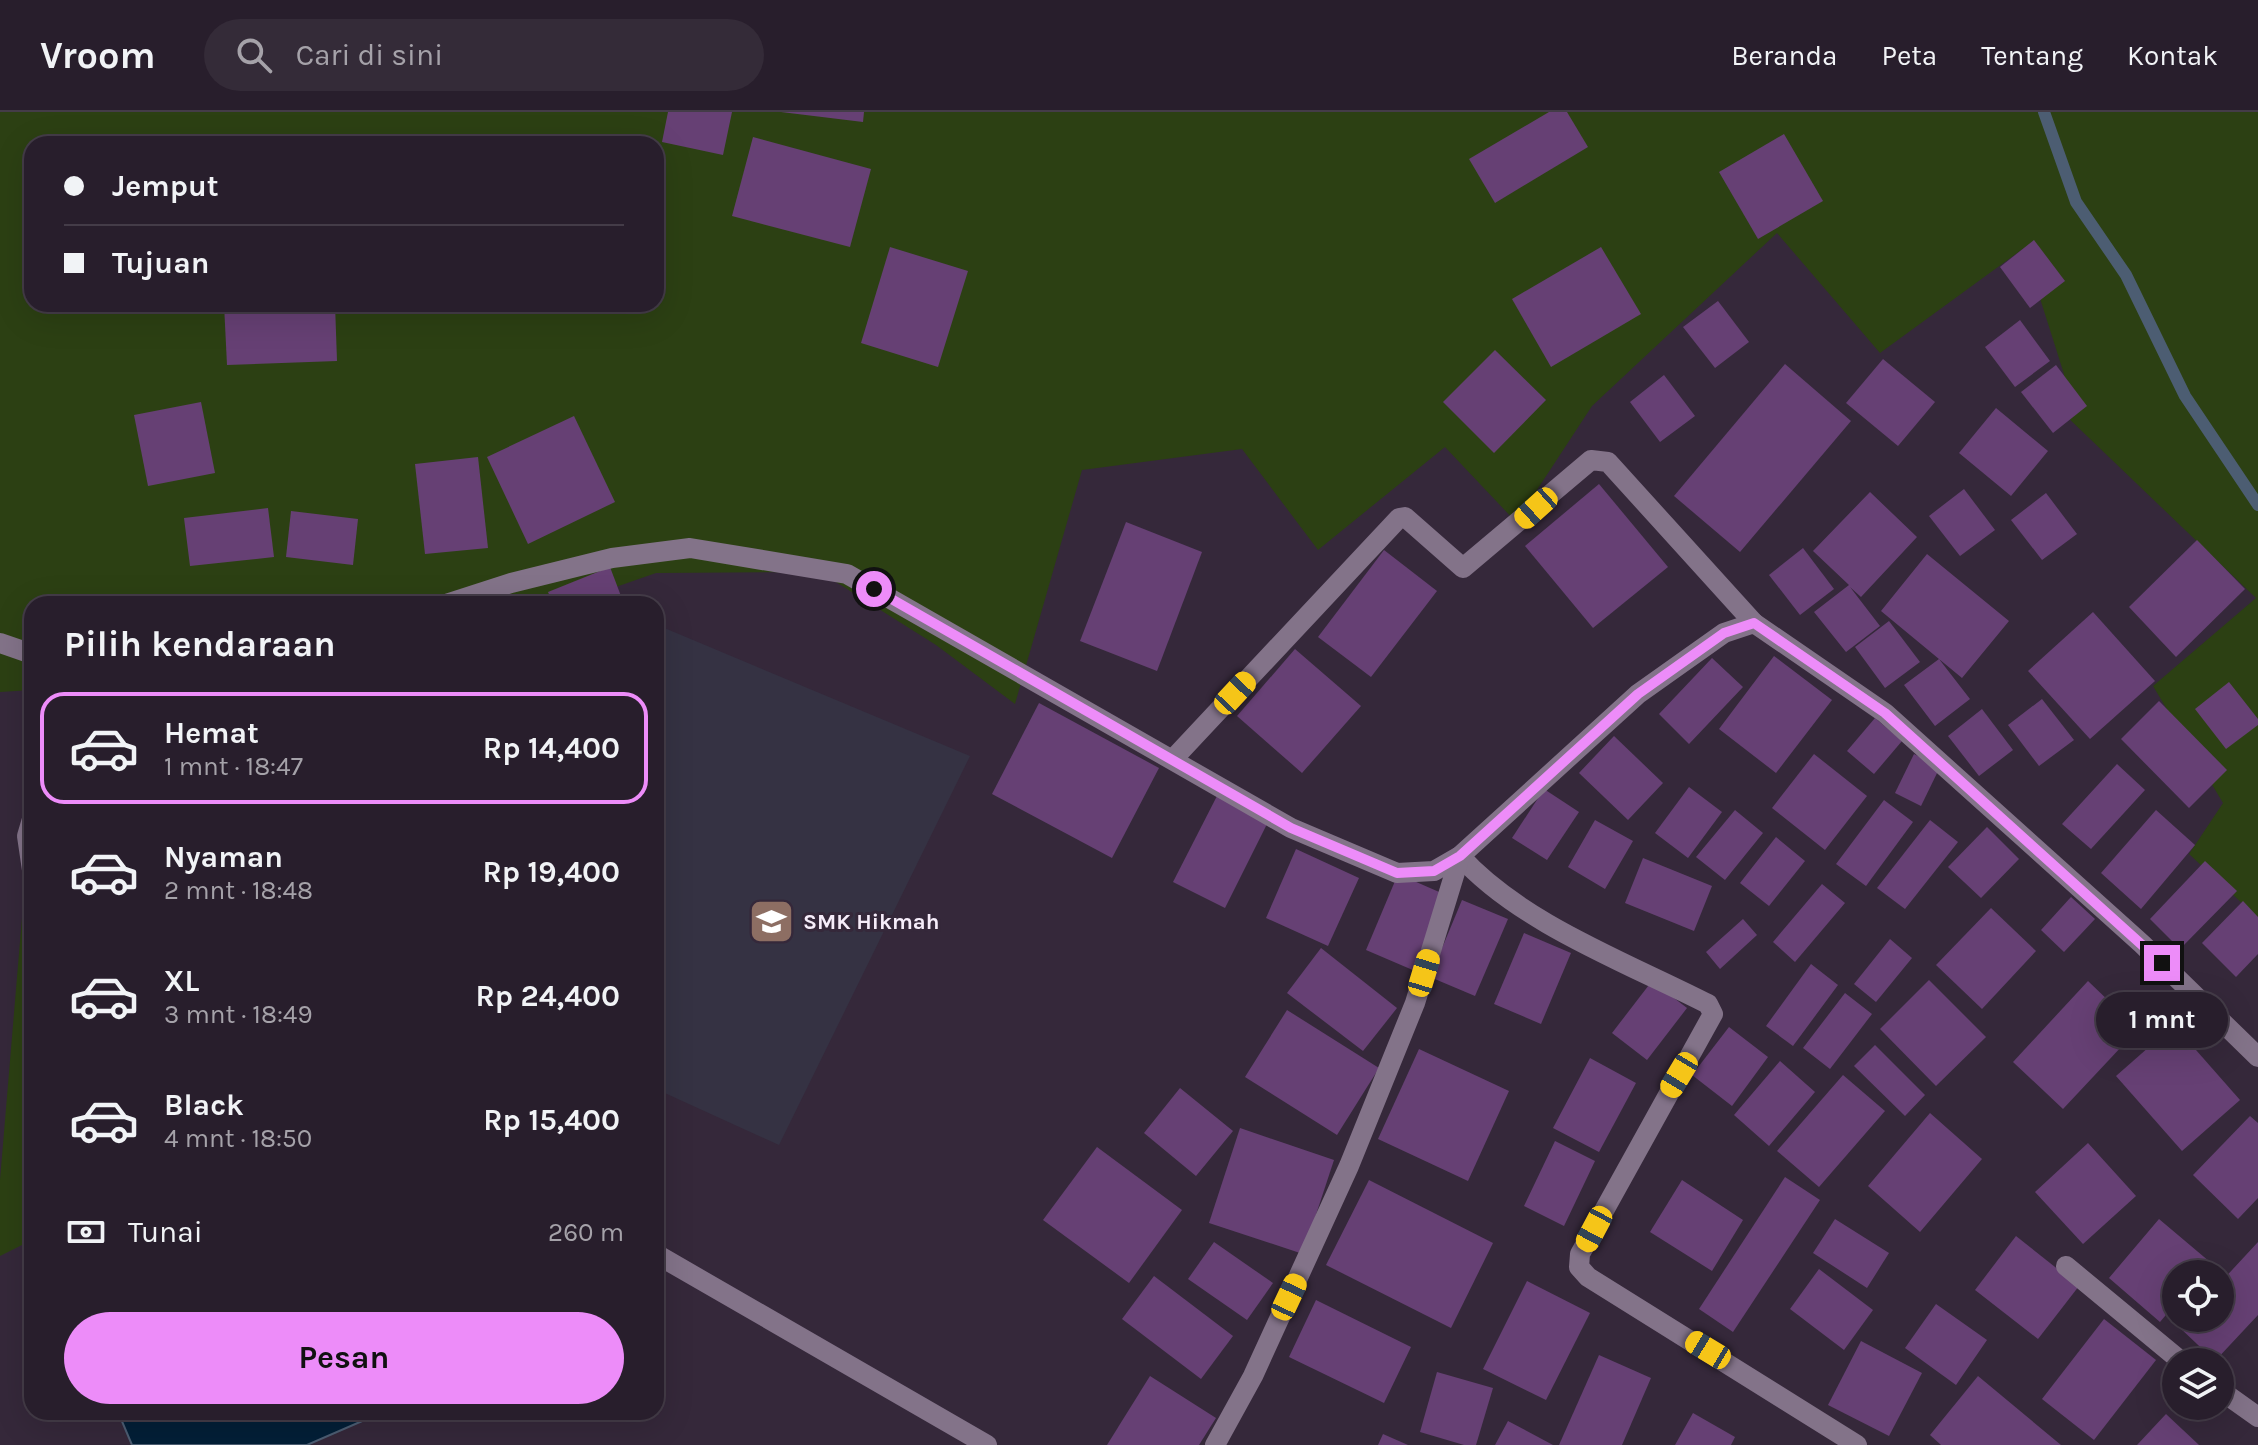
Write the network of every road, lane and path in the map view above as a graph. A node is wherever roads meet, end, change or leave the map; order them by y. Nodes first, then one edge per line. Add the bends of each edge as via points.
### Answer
1 (471, 596) edge
2 (1754, 623) junction
3 (0, 643) edge
4 (24, 651) edge
5 (1174, 758) junction
6 (1460, 856) junction
7 (2258, 1057) edge
8 (664, 1259) edge
9 (2066, 1266) dead end
10 (2165, 1348) edge
11 (2234, 1400) edge
12 (2258, 1417) edge
13 (987, 1445) edge
14 (1215, 1445) edge
15 (1857, 1445) edge

1 - 5 street via 612,558 690,548 847,574
2 - 5 street via 1608,462 1591,460 1463,568 1405,517 1399,518
2 - 6 street via 1724,633 1638,694
2 - 7 street via 1885,713 2133,935
3 - 4 street
5 - 6 street via 1291,828 1397,873 1434,871
6 - 14 street via 1415,1003 1349,1166 1253,1376
6 - 15 street via 1484,883 1520,908 1708,1004 1713,1014 1580,1254 1579,1267
8 - 13 street
9 - 10 street
11 - 12 street

